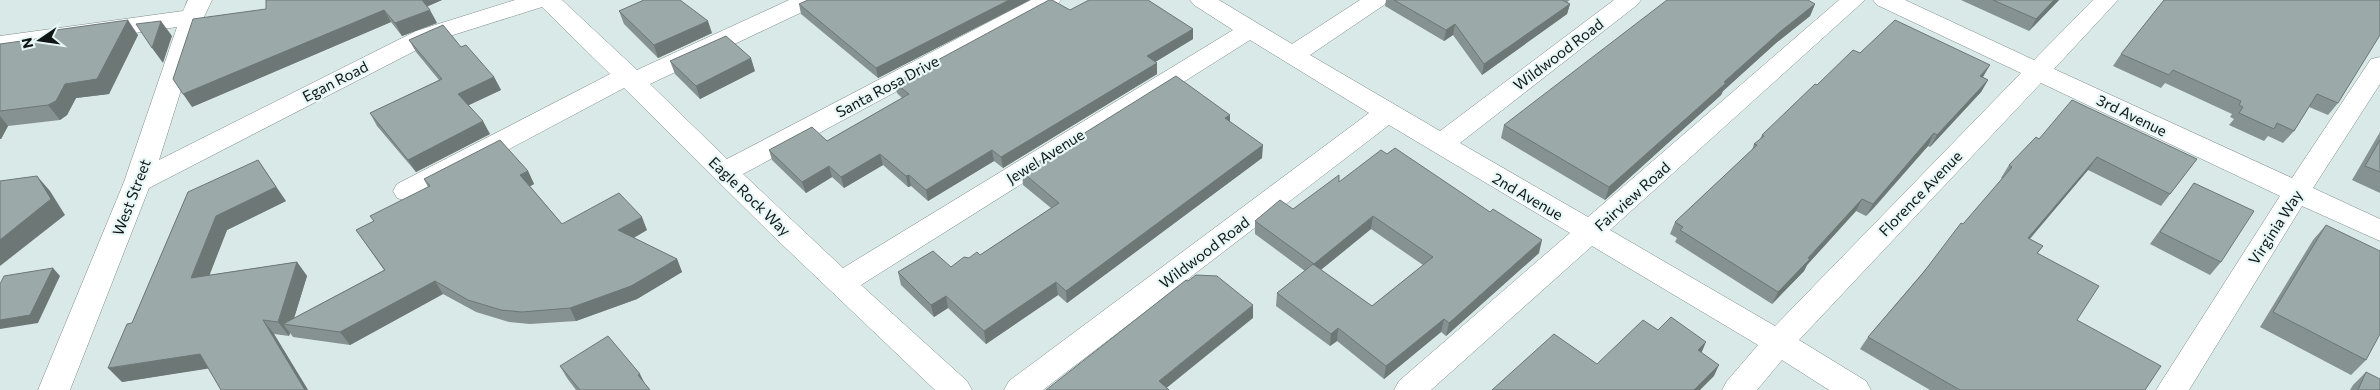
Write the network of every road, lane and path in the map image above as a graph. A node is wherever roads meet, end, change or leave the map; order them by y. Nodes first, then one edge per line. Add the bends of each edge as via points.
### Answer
1 (540, 0) edge
2 (548, 0) edge
3 (809, 0) edge
4 (1049, 0) edge
5 (1202, 0) edge
6 (1376, 0) edge
7 (1629, 0) edge
8 (1853, 0) edge
9 (1884, 0) edge
10 (2106, 0) edge
11 (196, 8) edge
12 (1250, 30) junction
13 (0, 44) edge
14 (1292, 56) junction
15 (2380, 65) edge
16 (2038, 70) junction
17 (631, 78) junction
18 (1387, 113) junction
19 (1441, 144) junction
20 (724, 172) junction
21 (138, 182) junction
22 (407, 191) dead end
23 (2297, 194) junction
24 (2380, 231) edge
25 (1591, 232) junction
26 (841, 283) junction
27 (1779, 342) junction
28 (54, 390) edge
29 (956, 390) edge
30 (1020, 390) edge
31 (1410, 390) edge
32 (1738, 390) edge
33 (1855, 390) edge
34 (2172, 390) edge

1 - 21 street, Egan Road via 425,36
2 - 17 street, Eagle Rock Way
3 - 17 street
4 - 20 street, Santa Rosa Drive
5 - 12 street, 2nd Avenue
6 - 14 street
7 - 19 street, Wildwood Road
8 - 25 street, Fairview Road
9 - 16 street, 3rd Avenue
10 - 16 street, Florence Avenue
11 - 13 street
11 - 21 street, West Street
12 - 14 street, 2nd Avenue
12 - 26 street, Jewel Avenue
14 - 18 street, 2nd Avenue
15 - 23 street, Virginia Way
16 - 23 street, 3rd Avenue
16 - 27 street, Florence Avenue
17 - 20 street, Eagle Rock Way
17 - 22 street
18 - 19 street, 2nd Avenue
18 - 30 street, Wildwood Road
19 - 25 street, 2nd Avenue
20 - 26 street, Eagle Rock Way
21 - 28 street, West Street
23 - 24 street, 3rd Avenue
23 - 34 street, Virginia Way
25 - 27 street, 2nd Avenue
25 - 31 street, Fairview Road
26 - 29 street, Eagle Rock Way
27 - 32 street, Florence Avenue
27 - 33 street, 2nd Avenue

